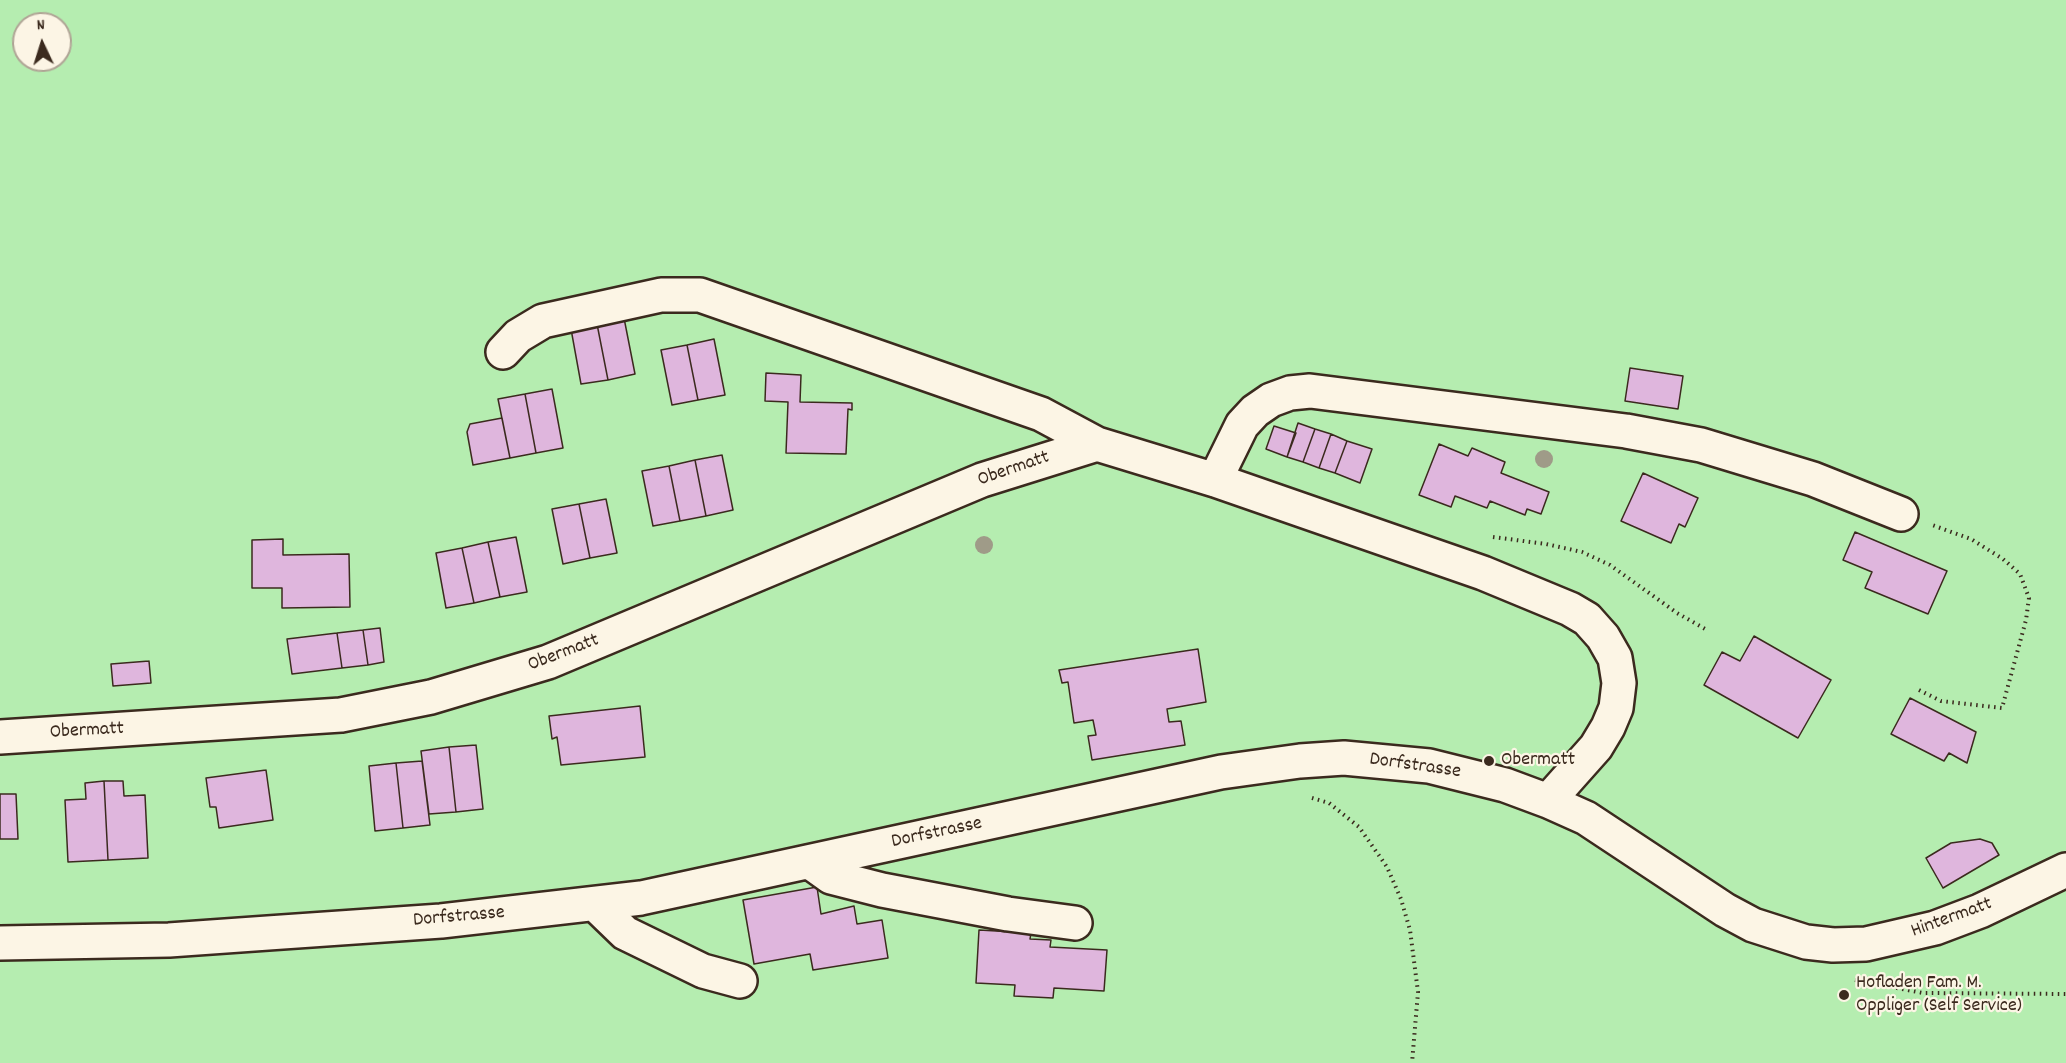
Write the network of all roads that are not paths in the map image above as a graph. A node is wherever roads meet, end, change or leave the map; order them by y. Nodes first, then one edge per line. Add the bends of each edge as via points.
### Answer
1 (503, 352) dead end
2 (1097, 444) junction
3 (1215, 480) junction
4 (1901, 514) road end
5 (0, 737) edge
6 (1548, 801) junction
7 (810, 862) junction
8 (2066, 870) edge
9 (595, 904) junction
10 (1075, 923) dead end
11 (0, 943) edge
12 (1833, 945) joint
13 (740, 981) dead end

1 - 2 street, Obermatt via 530,328 551,319 661,295 700,295 1041,414
2 - 3 street, Obermatt
2 - 5 street, Obermatt via 982,480 549,662 431,697 341,715
3 - 4 street via 1242,425 1255,411 1280,396 1310,391 1615,429 1701,445 1813,479
3 - 6 street, Obermatt via 1483,573 1570,609 1587,620 1615,657 1619,683 1616,708 1596,747
6 - 7 street, Dorfstrasse via 1429,766 1382,760 1300,761 1221,772
6 - 12 street, Dorfstrasse via 1586,818 1753,925 1789,938
7 - 9 street, Dorfstrasse
7 - 10 street via 831,877 882,890
8 - 12 street, Hintermatt via 1935,928 1866,944
9 - 11 street, Dorfstrasse via 441,921 169,940
9 - 13 street via 625,933 703,971

